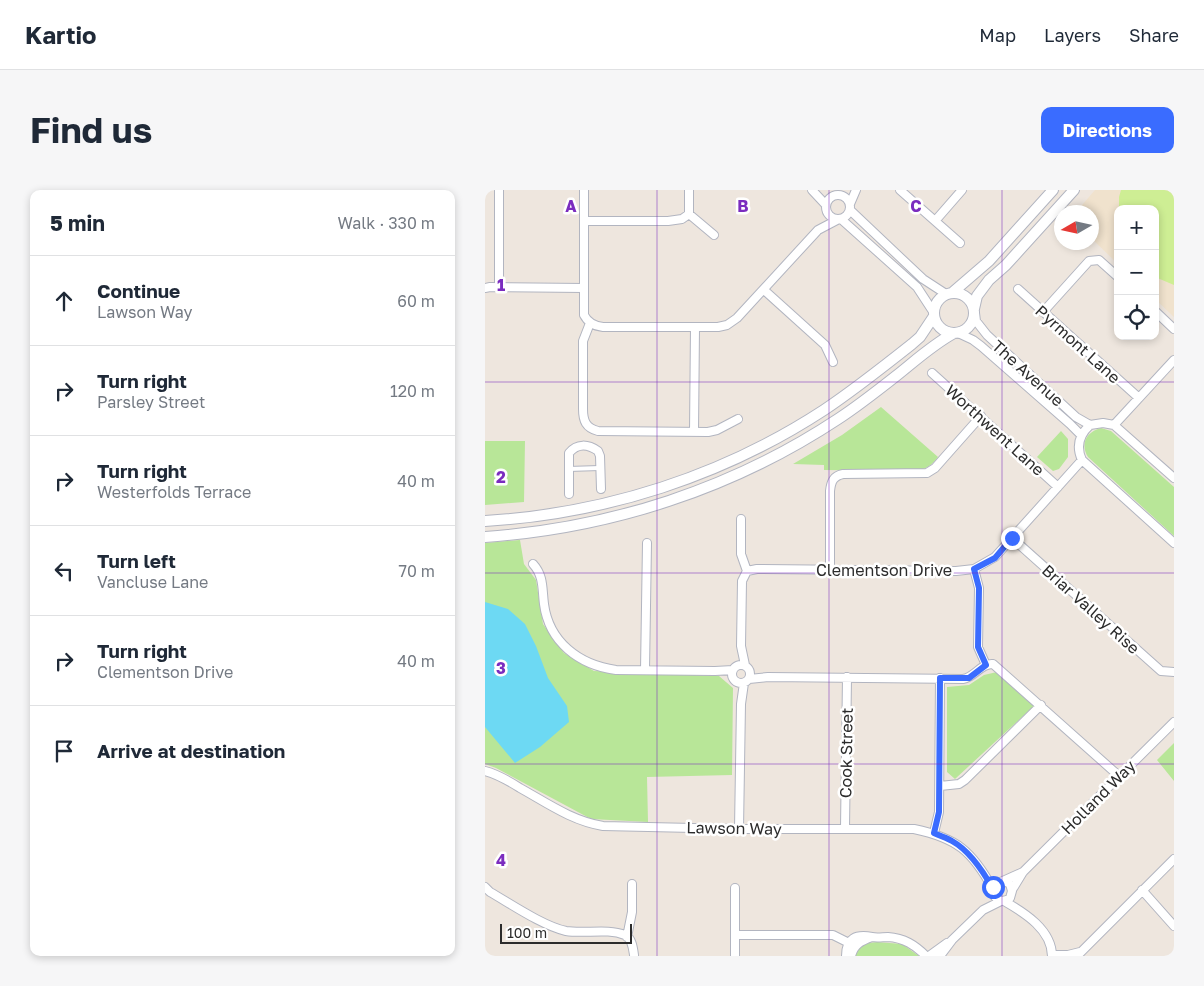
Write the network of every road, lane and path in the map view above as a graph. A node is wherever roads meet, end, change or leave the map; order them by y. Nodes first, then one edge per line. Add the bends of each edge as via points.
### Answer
1 (499, 190) edge
2 (584, 190) edge
3 (689, 190) edge
4 (812, 190) edge
5 (848, 190) edge
6 (856, 190) edge
7 (900, 190) edge
8 (961, 190) edge
9 (1053, 190) edge
10 (1074, 190) edge
11 (834, 193) edge
12 (826, 207) junction
13 (850, 207) junction
14 (689, 214) junction
15 (839, 220) junction
16 (584, 221) junction
17 (935, 221) junction
18 (818, 230) junction
19 (715, 235) dead end
20 (960, 243) dead end
21 (1114, 273) edge
22 (499, 287) junction
23 (485, 288) edge
24 (584, 288) junction
25 (1018, 289) dead end
26 (764, 290) junction
27 (950, 293) junction
28 (975, 311) junction
29 (1043, 312) junction
30 (934, 314) junction
31 (1159, 316) edge
32 (590, 323) junction
33 (695, 327) junction
34 (1174, 329) edge
35 (956, 333) junction
36 (1174, 360) edge
37 (833, 362) dead end
38 (932, 373) dead end
39 (1139, 398) junction
40 (981, 416) junction
41 (739, 419) dead end
42 (1090, 425) junction
43 (1114, 425) junction
44 (591, 430) junction
45 (694, 432) junction
46 (1081, 435) junction
47 (586, 445) junction
48 (1082, 460) junction
49 (600, 468) junction
50 (568, 469) junction
51 (1174, 478) edge
52 (1058, 487) junction
53 (601, 488) dead end
54 (569, 494) dead end
55 (741, 519) dead end
56 (485, 522) edge
57 (485, 538) edge
58 (1012, 538) junction
59 (647, 543) dead end
60 (1174, 543) edge
61 (533, 564) dead end
62 (830, 569) junction
63 (974, 569) junction
64 (747, 571) junction
65 (986, 665) junction
66 (645, 670) junction
67 (1174, 672) edge
68 (741, 674) junction
69 (847, 677) junction
70 (940, 678) junction
71 (1041, 705) junction
72 (1174, 722) edge
73 (485, 771) edge
74 (1119, 776) junction
75 (940, 786) junction
76 (739, 829) junction
77 (845, 829) junction
78 (934, 833) junction
79 (1174, 859) edge
80 (983, 870) junction
81 (1023, 872) junction
82 (1003, 881) junction
83 (632, 884) dead end
84 (735, 888) dead end
85 (487, 890) edge
86 (993, 891) junction
87 (1012, 891) junction
88 (1140, 892) junction
89 (1003, 901) junction
90 (983, 910) junction
91 (1024, 912) junction
92 (1174, 926) edge
93 (628, 934) junction
94 (735, 935) junction
95 (953, 940) junction
96 (850, 948) edge
97 (1079, 954) edge
98 (1052, 955) edge
99 (634, 956) edge
100 (735, 956) edge
101 (846, 956) edge
102 (927, 956) edge
103 (940, 956) edge

1 - 22 street
2 - 16 street
3 - 14 street
4 - 12 street
5 - 11 street
6 - 13 street
7 - 17 street
8 - 17 street
9 - 27 main road via 989,261
10 - 28 main road via 989,280 977,296
11 - 12 street
11 - 13 street via 846,198
12 - 15 street via 830,216
12 - 18 street
13 - 15 street via 847,216
13 - 27 street via 923,279
14 - 16 street via 682,219 668,221
14 - 19 street
15 - 18 street
15 - 30 street via 917,287
16 - 24 street
17 - 20 street
18 - 26 street
21 - 29 street via 1099,260 1089,261
22 - 23 street
22 - 24 street
24 - 32 street via 584,315
25 - 29 street, Pyrmont Lane
26 - 33 street via 727,325
26 - 37 street via 825,346
27 - 28 main road via 969,298
27 - 30 main road via 937,301
28 - 35 main road via 970,326
28 - 42 street, The Avenue via 976,321 987,335
29 - 39 street, Pyrmont Lane
30 - 35 main road via 935,321 943,330
30 - 56 main road via 920,337 847,394 794,428 737,458 679,482 600,505
31 - 34 street
32 - 33 street via 603,328
32 - 44 street via 583,341 583,419
33 - 45 street
35 - 46 street, The Avenue via 981,346
35 - 57 main road via 926,351 838,420 730,478 626,515 564,528
36 - 39 street
38 - 40 street, Worthwent Lane
39 - 43 street
40 - 52 street, Worthwent Lane
40 - 62 street via 927,473 843,474 834,478 831,482
41 - 45 street via 717,430
42 - 43 street
42 - 46 street
43 - 51 street
44 - 45 street
44 - 47 street
46 - 48 street
47 - 49 street via 598,451
47 - 50 street via 577,446 569,453
48 - 52 street, Clementson Drive
48 - 60 street
49 - 50 lane
49 - 53 street
50 - 54 street
52 - 58 street, Clementson Drive
55 - 64 street via 741,554
58 - 63 street, Clementson Drive via 995,558
58 - 67 street, Briar Valley Rise via 1161,671
59 - 66 street
61 - 66 street via 540,571 549,624 565,647 580,659 604,668
62 - 63 street, Clementson Drive
62 - 64 street, Clementson Drive
63 - 65 street via 979,588 978,647
64 - 68 street via 742,581
65 - 70 street via 969,678
65 - 71 street via 997,666
66 - 68 street
68 - 69 street
68 - 76 street
69 - 70 street
69 - 77 street, Cook Street
70 - 75 street
71 - 74 street
71 - 75 street via 963,781
72 - 74 street, Holland Way
73 - 76 street, Lawson Way via 587,823
74 - 81 street, Holland Way
75 - 78 street
76 - 77 street, Lawson Way
77 - 78 street, Lawson Way via 914,829
78 - 80 street, Lawson Way via 963,848
79 - 88 street
80 - 82 street, Lawson Way
80 - 86 street, Lawson Way
81 - 82 street, Holland Way
81 - 87 street, Holland Way
82 - 86 street via 996,884
82 - 87 street via 1010,884
83 - 93 street
84 - 94 street
85 - 93 street via 560,929 574,932 619,930
86 - 89 street via 995,898
86 - 90 street
87 - 89 street
87 - 91 street
88 - 92 street
88 - 97 street
89 - 90 street
89 - 91 street
90 - 95 street
91 - 98 street via 1048,938
93 - 99 street via 635,939
94 - 96 street via 833,935
94 - 100 street
95 - 102 street
95 - 103 street
96 - 101 street
96 - 102 street via 872,937 900,938
97 - 98 street

